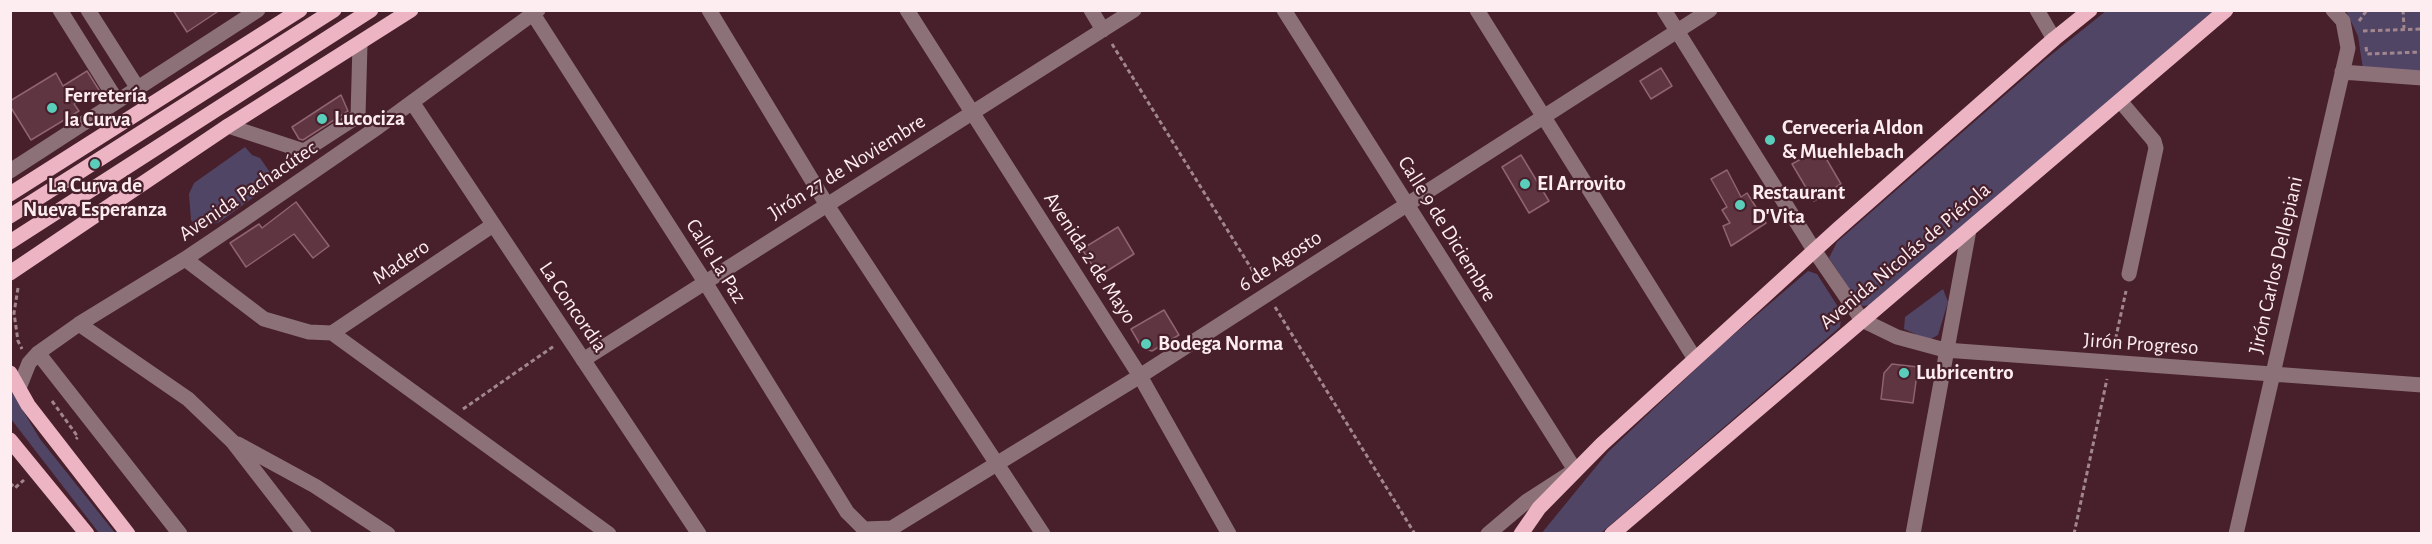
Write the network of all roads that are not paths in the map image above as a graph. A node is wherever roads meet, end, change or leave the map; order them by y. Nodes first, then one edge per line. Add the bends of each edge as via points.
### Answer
1 (60, 10) edge
2 (88, 10) edge
3 (258, 10) edge
4 (300, 10) edge
5 (334, 10) edge
6 (371, 10) edge
7 (411, 10) edge
8 (709, 10) edge
9 (907, 10) edge
10 (1091, 10) edge
11 (1134, 10) edge
12 (1284, 10) edge
13 (1477, 10) edge
14 (1664, 10) edge
15 (1710, 10) edge
16 (2037, 10) edge
17 (2090, 10) edge
18 (2226, 10) edge
19 (2333, 10) edge
20 (535, 12) edge
21 (1103, 30) junction
22 (1678, 32) junction
23 (2054, 39) junction
24 (360, 44) junction
25 (2342, 72) junction
26 (2421, 78) edge
27 (137, 87) junction
28 (117, 101) junction
29 (412, 102) junction
30 (2121, 102) junction
31 (972, 112) junction
32 (1544, 118) junction
33 (228, 126) junction
34 (10, 171) edge
35 (10, 194) edge
36 (827, 205) junction
37 (1407, 205) junction
38 (10, 216) edge
39 (493, 225) junction
40 (1969, 230) junction
41 (10, 242) edge
42 (1814, 250) junction
43 (185, 259) junction
44 (10, 273) edge
45 (2129, 274) road end
46 (705, 282) junction
47 (1862, 320) junction
48 (79, 324) junction
49 (333, 333) junction
50 (1945, 350) junction
51 (33, 358) junction
52 (1695, 359) junction
53 (583, 360) junction
54 (10, 373) edge
55 (2272, 375) junction
56 (1140, 376) junction
57 (2421, 385) edge
58 (19, 388) junction
59 (10, 440) edge
60 (232, 441) junction
61 (997, 464) junction
62 (1575, 470) junction
63 (867, 531) edge
64 (87, 534) edge
65 (128, 534) edge
66 (180, 534) edge
67 (304, 534) edge
68 (388, 534) edge
69 (609, 534) edge
70 (699, 534) edge
71 (1043, 534) edge
72 (1229, 534) edge
73 (1488, 534) edge
74 (1521, 534) edge
75 (1612, 534) edge
76 (1913, 534) edge
77 (2236, 534) edge

1 - 28 street
2 - 27 street
3 - 27 street
4 - 35 main road
5 - 38 main road
6 - 41 main road
7 - 24 main road
8 - 36 street
9 - 31 street, Avenida 2 de Mayo
10 - 21 street
11 - 21 street, Jirón 27 de Noviembre
12 - 37 street, Calle 9 de Diciembre
13 - 32 street
14 - 22 street
15 - 22 street, 6 de Agosto
16 - 23 street
17 - 23 main road
18 - 30 main road, Avenida Nicolás de Piérola
19 - 25 street, Jirón Carlos Dellepiani via 2343,21 2347,35
20 - 29 street, Avenida Pachacútec
20 - 46 street, Calle La Paz
21 - 31 street, Jirón 27 de Noviembre
22 - 32 street, 6 de Agosto
22 - 42 street
23 - 42 main road
24 - 33 main road
24 - 33 street via 358,116 304,151
25 - 26 street
25 - 55 street, Jirón Carlos Dellepiani
27 - 28 street
28 - 34 street
29 - 39 street, La Concordia
29 - 43 street, Avenida Pachacútec
30 - 40 main road, Avenida Nicolás de Piérola
30 - 45 street via 2156,148
31 - 36 street, Jirón 27 de Noviembre
31 - 56 street, Avenida 2 de Mayo
32 - 37 street, 6 de Agosto
32 - 52 street
33 - 44 main road
36 - 46 street, Jirón 27 de Noviembre
36 - 61 street
37 - 56 street, 6 de Agosto
37 - 62 street, Calle 9 de Diciembre
39 - 49 street, Madero
39 - 53 street, La Concordia
40 - 47 main road, Avenida Nicolás de Piérola
40 - 50 street
42 - 47 street
42 - 52 main road
43 - 48 street, Avenida Pachacútec
43 - 49 street via 264,319 309,332
46 - 53 street, Jirón 27 de Noviembre
46 - 63 street, Calle La Paz via 847,512
47 - 50 street, Jirón Progreso via 1897,337
47 - 75 main road, Avenida Nicolás de Piérola
48 - 51 street, Avenida Pachacútec
48 - 60 street via 188,399
49 - 69 street
50 - 55 street, Jirón Progreso
50 - 76 street
51 - 58 street
51 - 66 street
52 - 62 main road
53 - 70 street, La Concordia
54 - 58 main road
55 - 57 street, Jirón Progreso
55 - 77 street, Jirón Carlos Dellepiani
56 - 61 street, 6 de Agosto
56 - 72 street, Avenida 2 de Mayo
58 - 65 main road via 34,414
59 - 64 main road
60 - 67 street
60 - 68 street via 315,486
61 - 63 street, 6 de Agosto via 892,528
61 - 71 street
62 - 73 street via 1527,501
62 - 74 main road via 1539,508

